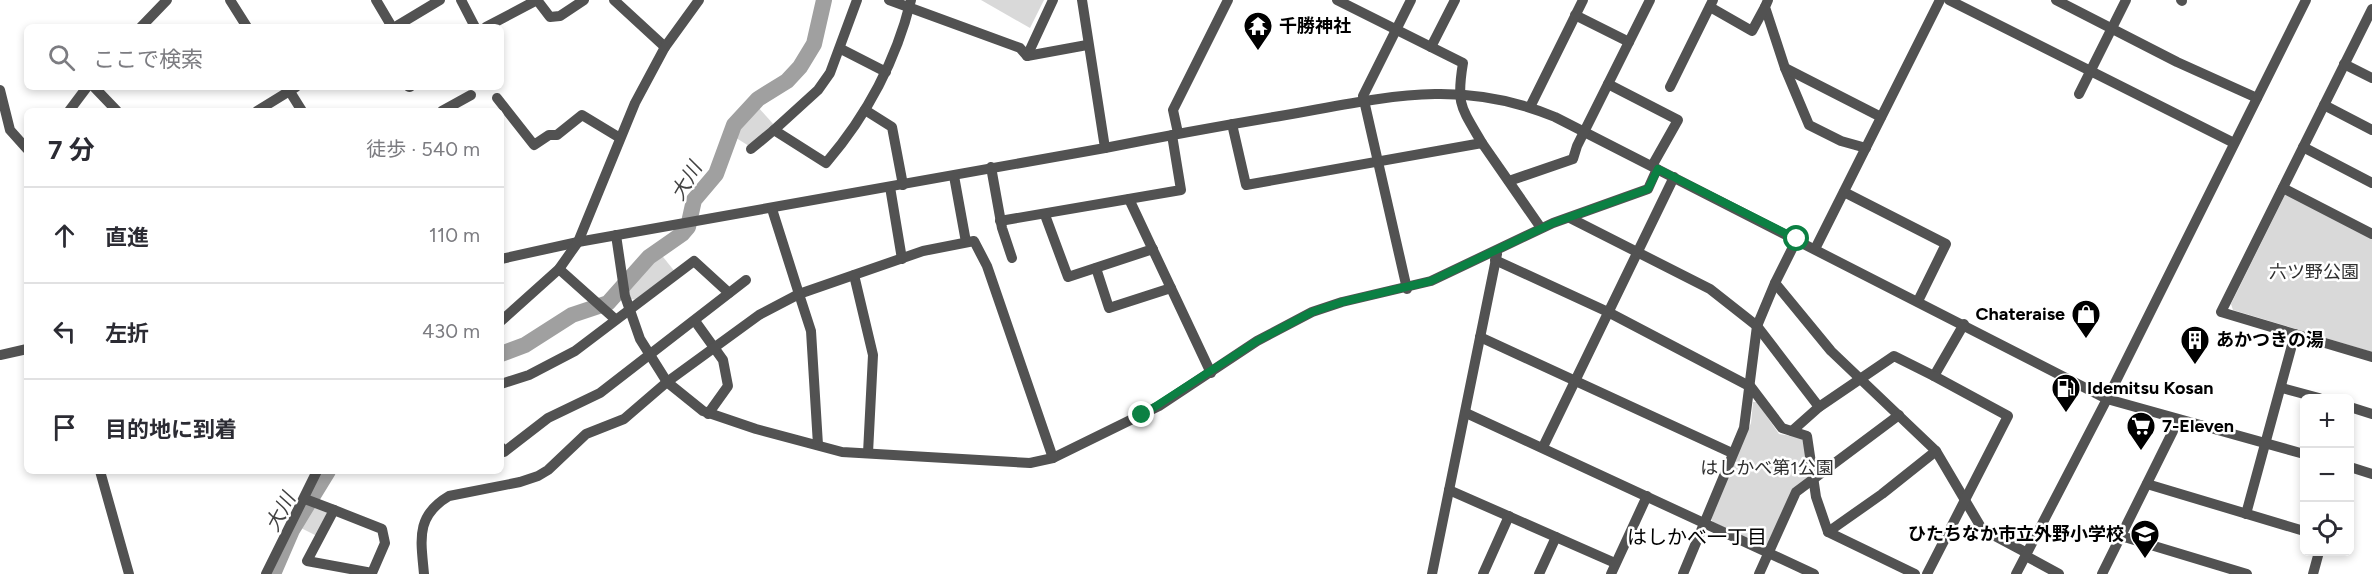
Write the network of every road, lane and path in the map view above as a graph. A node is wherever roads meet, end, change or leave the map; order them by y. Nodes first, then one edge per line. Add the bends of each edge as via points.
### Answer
1 (167, 0) edge
2 (230, 0) edge
3 (376, 0) edge
4 (440, 0) edge
5 (461, 0) edge
6 (585, 0) edge
7 (614, 0) edge
8 (699, 0) edge
9 (857, 0) edge
10 (889, 0) edge
11 (1053, 0) edge
12 (1082, 0) edge
13 (1228, 0) edge
14 (1337, 0) edge
15 (1411, 0) edge
16 (1455, 0) edge
17 (1582, 0) edge
18 (1650, 0) edge
19 (1940, 0) edge
20 (1949, 0) edge
21 (2056, 0) edge
22 (2126, 0) edge
23 (2306, 0) edge
24 (1767, 3) edge
25 (910, 4) edge
26 (1712, 4) edge
27 (2372, 9) edge
28 (1575, 15) junction
29 (144, 24) edge
30 (245, 24) edge
31 (392, 24) edge
32 (399, 24) edge
33 (473, 24) edge
34 (492, 24) edge
35 (2368, 26) edge
36 (2112, 28) junction
37 (1396, 29) junction
38 (1629, 42) junction
39 (1087, 45) junction
40 (665, 47) junction
41 (1431, 47) junction
42 (841, 49) junction
43 (1027, 56) junction
44 (2344, 64) junction
45 (1785, 68) junction
46 (2091, 71) junction
47 (886, 72) junction
48 (2372, 78) edge
49 (1608, 84) junction
50 (1671, 87) dead end
51 (0, 90) edge
52 (85, 90) edge
53 (97, 90) edge
54 (288, 90) edge
55 (292, 90) edge
56 (1458, 93) junction
57 (2079, 94) dead end
58 (471, 95) dead end
59 (497, 98) dead end
60 (2257, 98) junction
61 (1364, 101) junction
62 (2324, 105) junction
63 (1530, 107) junction
64 (71, 108) edge
65 (114, 108) edge
66 (261, 108) edge
67 (301, 108) edge
68 (447, 108) edge
69 (865, 110) junction
70 (1881, 117) junction
71 (1232, 124) junction
72 (774, 130) junction
73 (2372, 130) edge
74 (1584, 132) junction
75 (1175, 134) junction
76 (620, 138) junction
77 (1482, 143) junction
78 (2234, 143) junction
79 (24, 146) edge
80 (2303, 147) junction
81 (1105, 148) junction
82 (1866, 148) junction
83 (751, 149) dead end
84 (1378, 162) junction
85 (991, 167) junction
86 (1655, 168) junction
87 (954, 176) junction
88 (1674, 177) junction
89 (1509, 181) junction
90 (2372, 183) edge
91 (903, 185) junction
92 (890, 188) junction
93 (2283, 188) junction
94 (1844, 192) junction
95 (1129, 199) junction
96 (772, 209) junction
97 (1046, 215) junction
98 (1570, 218) junction
99 (1000, 221) junction
100 (1541, 228) junction
101 (2372, 234) edge
102 (616, 236) junction
103 (1797, 239) junction
104 (578, 242) junction
105 (966, 242) junction
106 (1498, 248) junction
107 (1153, 249) junction
108 (1815, 249) junction
109 (1635, 252) junction
110 (504, 258) edge
111 (1012, 258) dead end
112 (902, 259) junction
113 (1495, 260) junction
114 (1096, 268) junction
115 (559, 269) junction
116 (854, 275) junction
117 (746, 280) dead end
118 (1775, 282) junction
119 (1171, 288) junction
120 (1407, 289) junction
121 (729, 293) junction
122 (799, 294) junction
123 (1918, 301) junction
124 (629, 309) junction
125 (1608, 312) junction
126 (612, 317) junction
127 (504, 318) edge
128 (695, 321) junction
129 (1964, 324) junction
130 (1757, 326) junction
131 (2295, 334) junction
132 (1480, 337) junction
133 (714, 347) junction
134 (24, 350) edge
135 (0, 355) edge
136 (649, 355) junction
137 (2372, 357) edge
138 (1211, 373) junction
139 (1934, 376) junction
140 (1860, 378) junction
141 (1575, 381) junction
142 (667, 382) junction
143 (504, 383) edge
144 (1751, 387) junction
145 (2282, 388) junction
146 (2302, 394) edge
147 (2108, 399) junction
148 (1819, 407) junction
149 (2354, 409) edge
150 (1466, 413) junction
151 (708, 414) junction
152 (2372, 414) edge
153 (1899, 415) junction
154 (1792, 431) junction
155 (2173, 431) dead end
156 (2266, 442) junction
157 (818, 445) junction
158 (1543, 447) junction
159 (1936, 451) junction
160 (504, 452) edge
161 (868, 453) junction
162 (1732, 453) junction
163 (2300, 453) edge
164 (1053, 458) junction
165 (2354, 469) edge
166 (101, 474) edge
167 (316, 474) edge
168 (2372, 474) edge
169 (1814, 477) junction
170 (2147, 484) junction
171 (1449, 490) junction
172 (1647, 496) junction
173 (305, 499) junction
174 (1965, 499) junction
175 (334, 510) junction
176 (2246, 514) junction
177 (1509, 516) junction
178 (1704, 524) junction
179 (2300, 530) edge
180 (1828, 532) junction
181 (2121, 536) junction
182 (1556, 537) junction
183 (1769, 553) junction
184 (2026, 554) junction
185 (2318, 556) edge
186 (1613, 569) edge
187 (1433, 572) edge
188 (129, 574) edge
189 (266, 574) edge
190 (424, 574) edge
191 (1445, 574) edge
192 (1483, 574) edge
193 (1539, 574) edge
194 (1683, 574) edge
195 (1759, 574) edge
196 (1814, 574) edge
197 (1915, 574) edge
198 (1927, 574) edge
199 (2016, 574) edge
200 (2059, 574) edge
201 (2102, 574) edge
202 (2247, 574) edge
203 (2313, 574) edge

1 - 29 street
2 - 30 street
3 - 31 street
4 - 32 street
5 - 33 street
6 - 34 street via 560,16 550,17 537,0
7 - 40 street
8 - 40 street
9 - 42 street
10 - 25 street
11 - 43 street
12 - 39 street
13 - 75 street via 1173,110
14 - 37 street
15 - 37 street
16 - 41 street
17 - 28 street
18 - 38 street
19 - 70 street
20 - 46 street
21 - 36 street
22 - 36 street
23 - 60 street
24 - 26 street via 1752,31
24 - 45 street
25 - 43 street via 1020,48
25 - 47 street
26 - 50 street
27 - 35 street
28 - 38 street
28 - 63 street
35 - 44 street
36 - 46 street
36 - 60 street
37 - 41 street
37 - 61 street
38 - 49 street
39 - 43 street
39 - 81 street
40 - 76 street
41 - 56 street via 1462,63
42 - 47 street
42 - 72 street via 818,90
44 - 48 street
44 - 62 street
45 - 70 street
45 - 82 street via 1809,125
46 - 57 street
46 - 78 street
47 - 69 street
49 - 74 street
49 - 86 street via 1678,120
51 - 79 street via 10,130
52 - 64 street
53 - 65 street
54 - 66 street
55 - 67 street
56 - 61 street
56 - 63 street via 1510,100
56 - 77 street via 1460,106
58 - 68 street
59 - 76 street via 534,145 549,135 557,135 582,115
60 - 78 street
61 - 71 street
61 - 84 street
62 - 73 street
62 - 80 street
63 - 74 street
69 - 72 street via 826,163
69 - 91 street via 892,127
70 - 82 street
71 - 75 street
71 - 84 street via 1246,185
72 - 83 street
74 - 86 street
74 - 89 street via 1573,159
75 - 81 street
75 - 95 street via 1181,190
76 - 104 street
77 - 84 street
77 - 89 street
78 - 147 street
80 - 90 street
80 - 93 street
81 - 85 street
82 - 94 street
84 - 120 street
85 - 87 street
85 - 99 street
86 - 88 street
86 - 98 street via 1648,189
87 - 91 street
87 - 105 street
88 - 103 street
88 - 109 street
89 - 100 street
91 - 92 street
92 - 96 street
92 - 112 street
93 - 101 street
93 - 131 street via 2221,312
94 - 108 street
94 - 123 street via 1946,244
95 - 97 street
95 - 107 street
96 - 102 street
96 - 122 street
97 - 99 street
97 - 114 street via 1068,277
98 - 100 street
98 - 109 street
99 - 111 street
100 - 106 street
102 - 104 street
102 - 124 street
103 - 108 street
103 - 118 street
104 - 110 street
104 - 115 street
105 - 112 street
105 - 164 street via 976,243 987,266
106 - 113 street
106 - 120 street via 1441,277
107 - 114 street
107 - 119 street
108 - 123 street
109 - 125 street
109 - 130 street via 1710,289
112 - 116 street
113 - 125 street
113 - 132 street
114 - 119 street via 1109,308
115 - 126 street
115 - 127 street
116 - 122 street
116 - 161 street via 873,355
117 - 121 street
118 - 130 street
118 - 140 street via 1832,351
119 - 138 street
120 - 138 street via 1312,312 1257,341
121 - 124 street via 694,261
121 - 128 street
122 - 133 street via 759,315
122 - 157 street via 811,331
123 - 129 street
124 - 126 street
124 - 136 street
125 - 141 street
125 - 144 street
126 - 143 street via 575,351
128 - 133 street
128 - 136 street
129 - 139 street
129 - 147 street
130 - 144 street
130 - 148 street
131 - 137 street
131 - 145 street
132 - 141 street
132 - 150 street
133 - 142 street
133 - 151 street via 723,360 729,386
134 - 135 street
136 - 142 street
136 - 160 street via 600,393 548,418
138 - 164 street via 1159,406
139 - 140 street via 1894,356
139 - 174 street via 2007,416
140 - 148 street
140 - 153 street
141 - 158 street
141 - 162 street
142 - 151 street
142 - 190 street via 624,419 586,434 538,476 441,501 422,526
144 - 154 street via 1782,428
144 - 162 street via 1744,428
145 - 146 street
145 - 156 street
147 - 156 street
147 - 184 street
148 - 154 street
149 - 152 street
150 - 158 street
150 - 171 street
151 - 157 street
153 - 159 street
153 - 169 street
154 - 169 street via 1807,436
155 - 170 street
156 - 163 street
156 - 176 street
157 - 161 street via 842,452
158 - 172 street
159 - 174 street
159 - 180 street
161 - 164 street via 1030,463
162 - 178 street
165 - 168 street
166 - 188 street
167 - 173 street
169 - 180 street via 1815,497
169 - 183 street via 1796,492
170 - 176 street
170 - 181 street
171 - 177 street
171 - 187 street
172 - 178 street
172 - 186 street
173 - 175 street
173 - 189 street
174 - 184 street via 1982,529
174 - 198 street
175 - 175 street via 382,529 385,543 372,573 307,561
176 - 179 street
177 - 182 street
177 - 192 street
178 - 183 street
178 - 194 street
180 - 197 street
181 - 201 street
181 - 202 street
182 - 186 street
182 - 193 street
183 - 195 street
183 - 196 street
184 - 199 street
184 - 200 street
185 - 203 street
187 - 191 street

